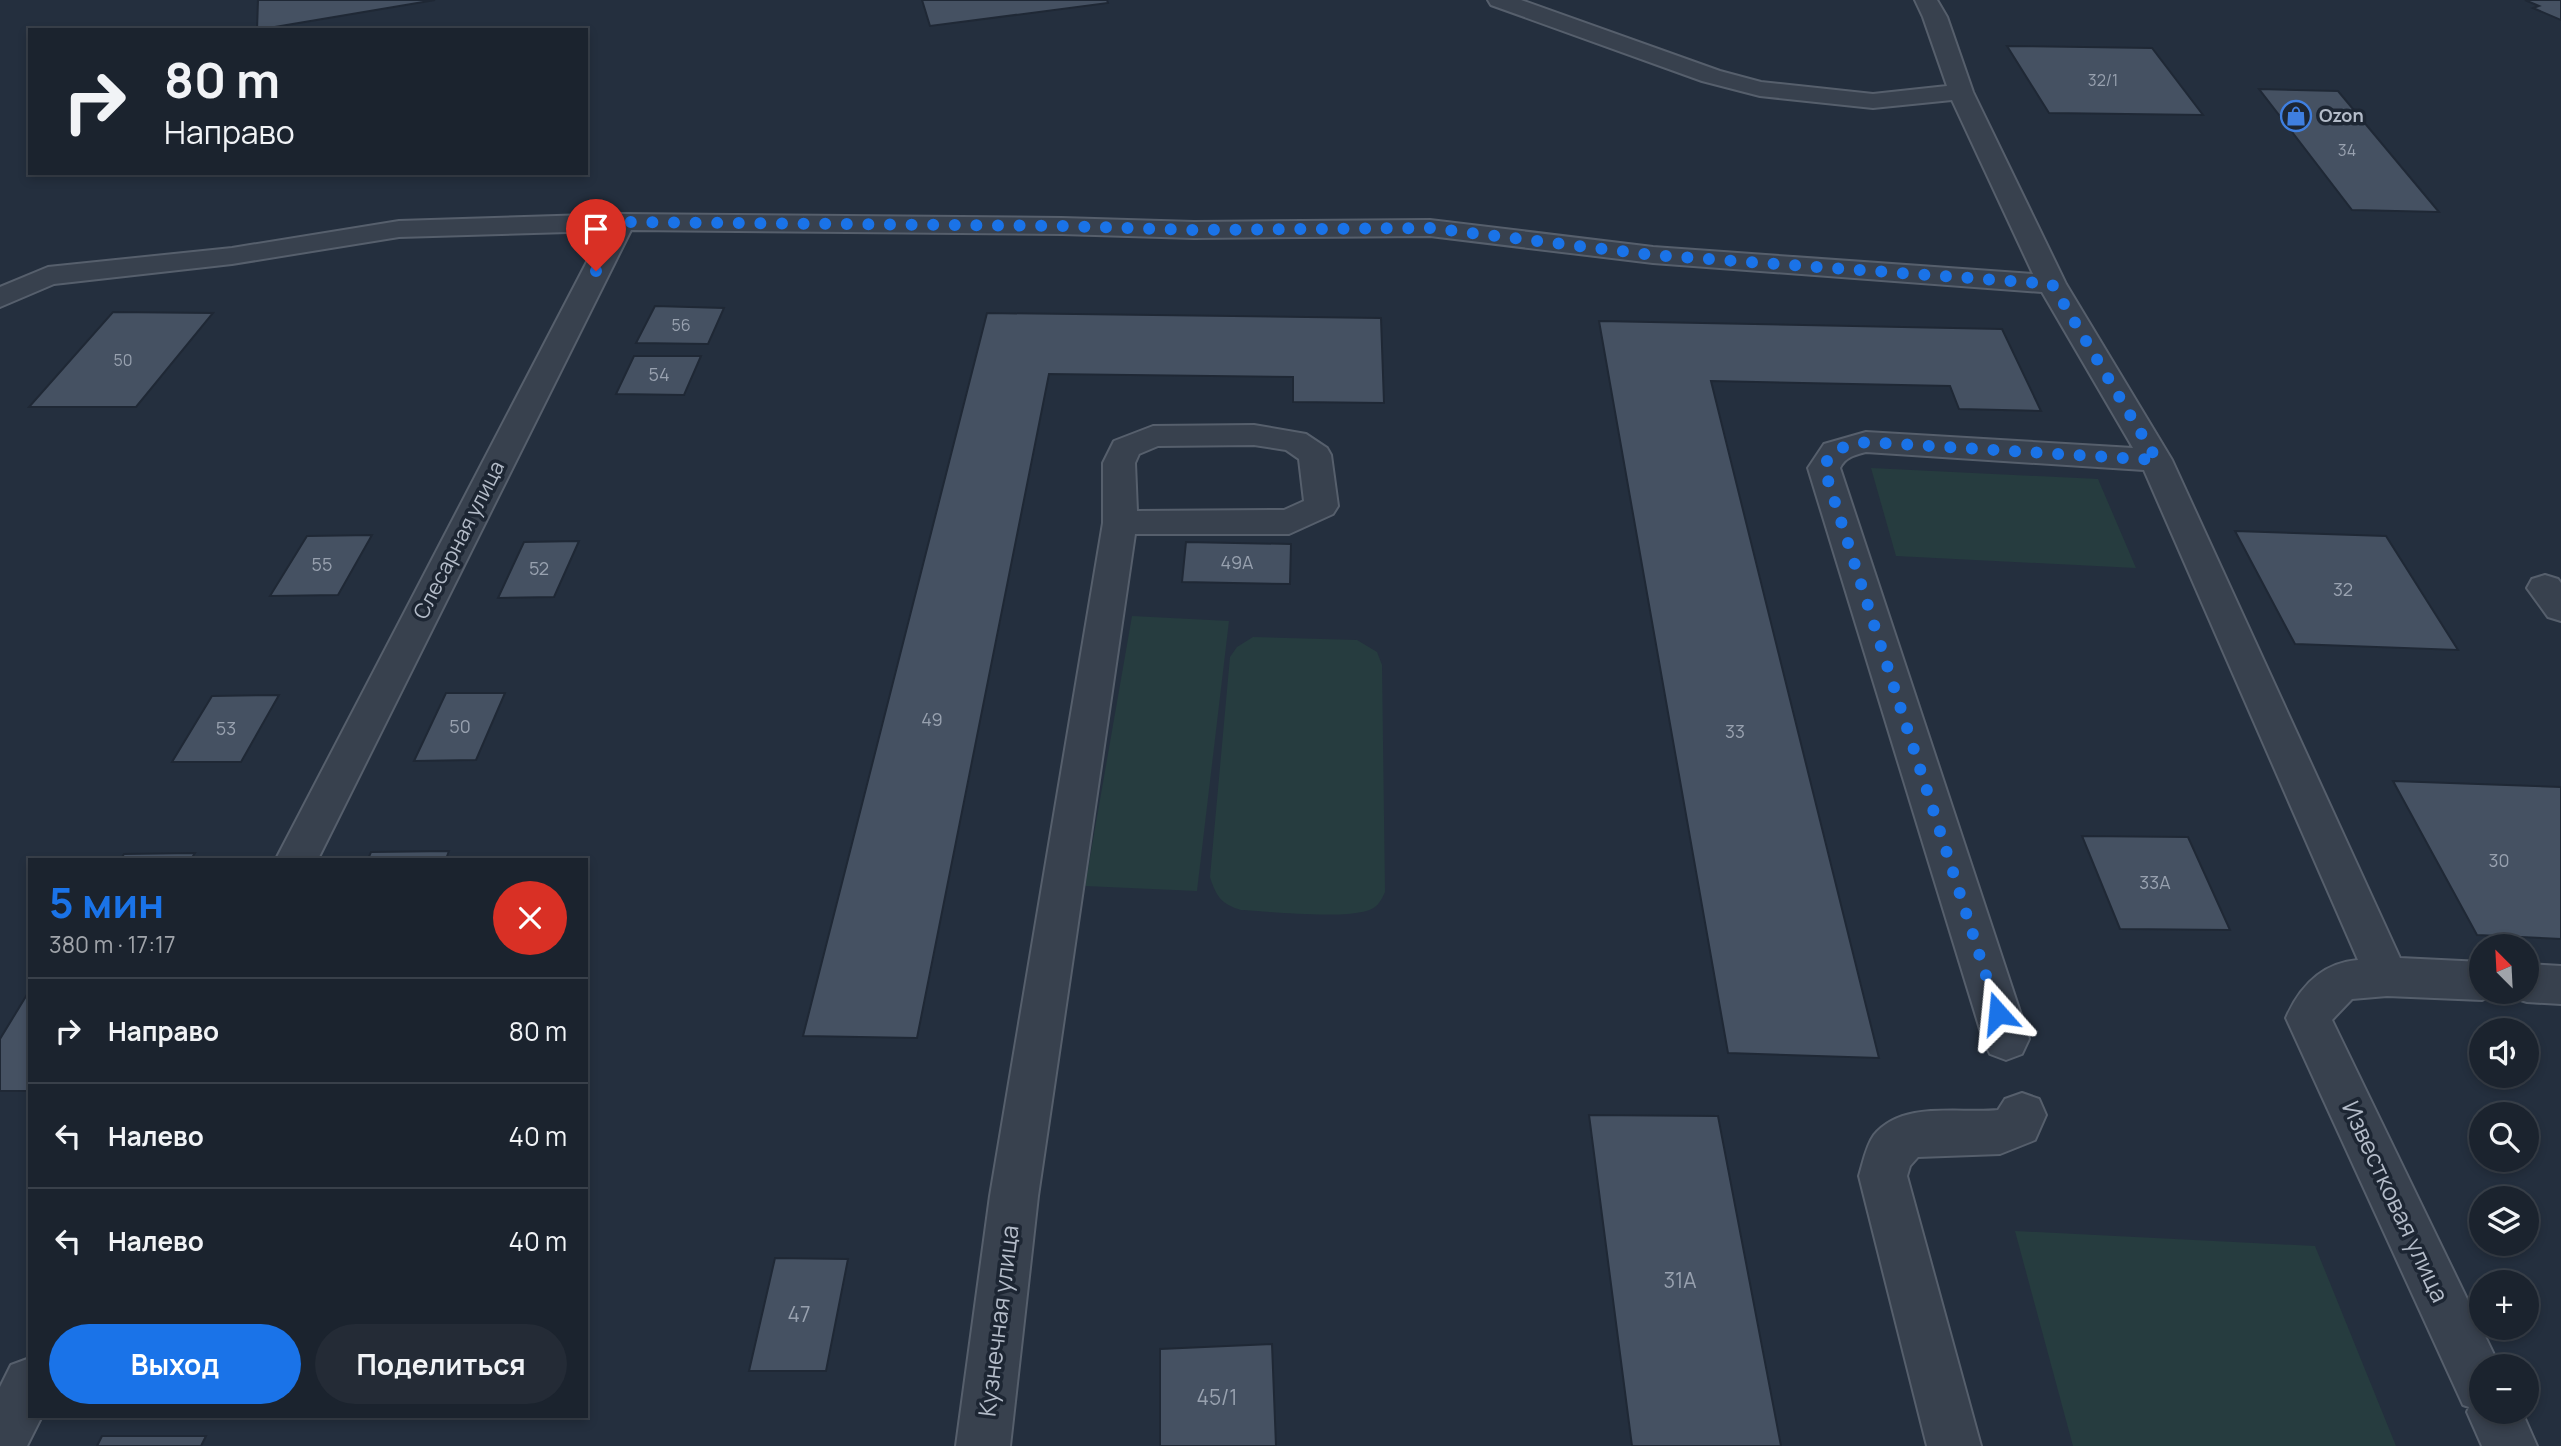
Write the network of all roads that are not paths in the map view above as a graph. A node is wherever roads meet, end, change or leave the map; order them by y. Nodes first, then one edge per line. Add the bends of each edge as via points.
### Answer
1 (1499, 0) edge
2 (1926, 0) edge
3 (1961, 92) junction
4 (621, 222) junction
5 (2052, 284) junction
6 (0, 298) edge
7 (2157, 460) junction
8 (1119, 523) junction
9 (298, 858) edge
10 (2387, 977) junction
11 (2469, 980) edge
12 (2539, 984) edge
13 (2561, 985) edge
14 (2006, 1039) dead end
15 (2022, 1115) dead end
16 (2469, 1359) edge
17 (28, 1388) edge
18 (2500, 1424) edge
19 (0, 1442) edge
20 (983, 1446) edge
21 (1954, 1446) edge
22 (2510, 1446) edge

1 - 3 street via 1760,89 1873,101
2 - 3 street
3 - 5 street
4 - 5 street via 1194,230 1430,228 1653,255
4 - 6 street via 399,229 232,256 48,276
4 - 9 street, Слесарная улица
5 - 7 street
7 - 10 street
7 - 14 street via 1866,442 1840,447 1828,455 1824,468
8 - 8 street, Кузнечная улица via 1119,463 1125,448 1153,436 1254,435 1295,441 1315,455 1321,506 1289,522
8 - 20 street, Кузнечная улица via 1014,1196
10 - 11 street
10 - 16 street, Известковая улица via 2342,981 2308,1018
12 - 13 street
15 - 21 street via 2018,1124 2002,1132 1914,1134 1893,1144 1885,1158 1883,1176
17 - 19 street
18 - 22 street

